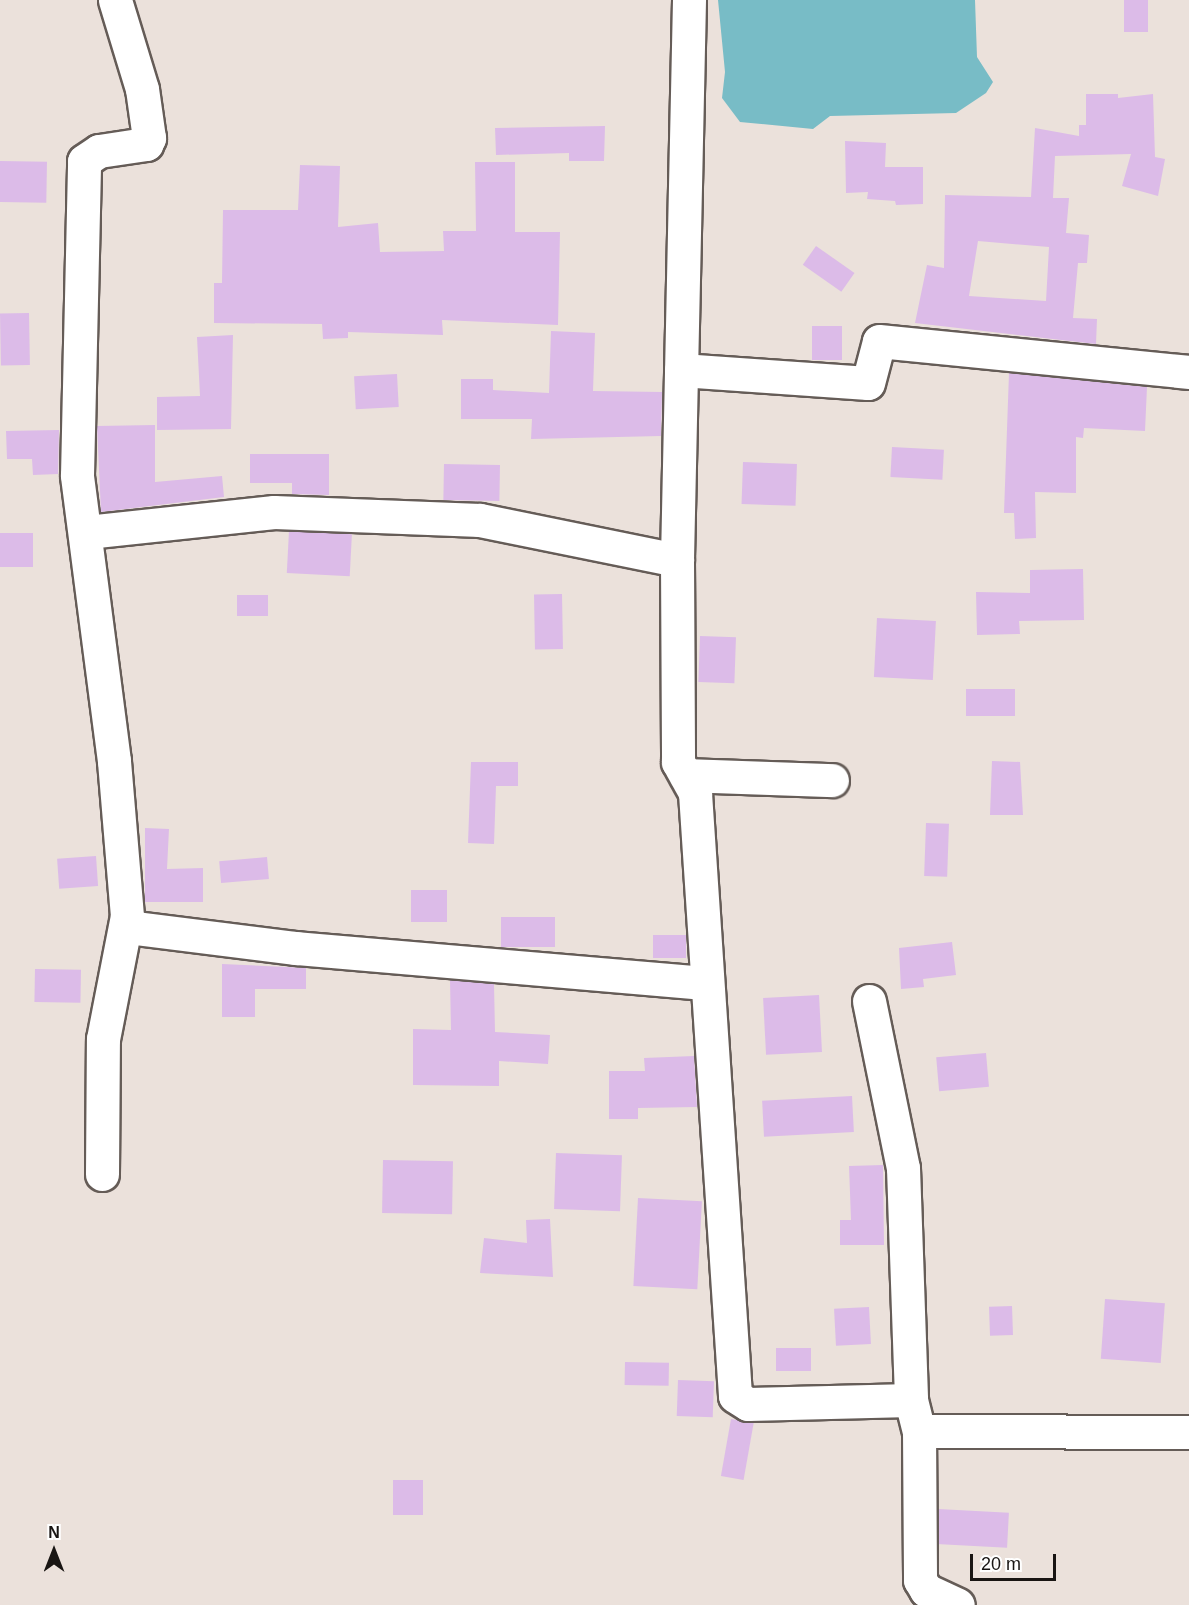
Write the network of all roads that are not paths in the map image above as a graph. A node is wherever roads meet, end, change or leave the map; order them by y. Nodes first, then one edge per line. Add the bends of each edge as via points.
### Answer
1 (115, 0) edge
2 (689, 0) edge
3 (681, 370) junction
4 (1189, 372) edge
5 (87, 532) junction
6 (677, 560) junction
7 (686, 776) junction
8 (832, 780) dead end
9 (127, 927) junction
10 (706, 983) junction
11 (869, 1001) dead end
12 (102, 1174) dead end
13 (915, 1415) junction
14 (1189, 1431) edge
15 (958, 1605) edge

1 - 5 street via 142,89 149,138 146,144 99,151 84,162 77,475
2 - 3 street
3 - 4 street via 868,383 879,341
3 - 6 street
5 - 6 street via 274,512 480,520
5 - 9 street via 114,761
6 - 7 street via 678,762
7 - 8 street
7 - 10 street via 695,793
9 - 10 street via 296,948
9 - 12 street via 103,1039
10 - 13 street via 735,1396 748,1404
11 - 13 street via 903,1168
13 - 14 street
13 - 15 street via 920,1580 926,1590

